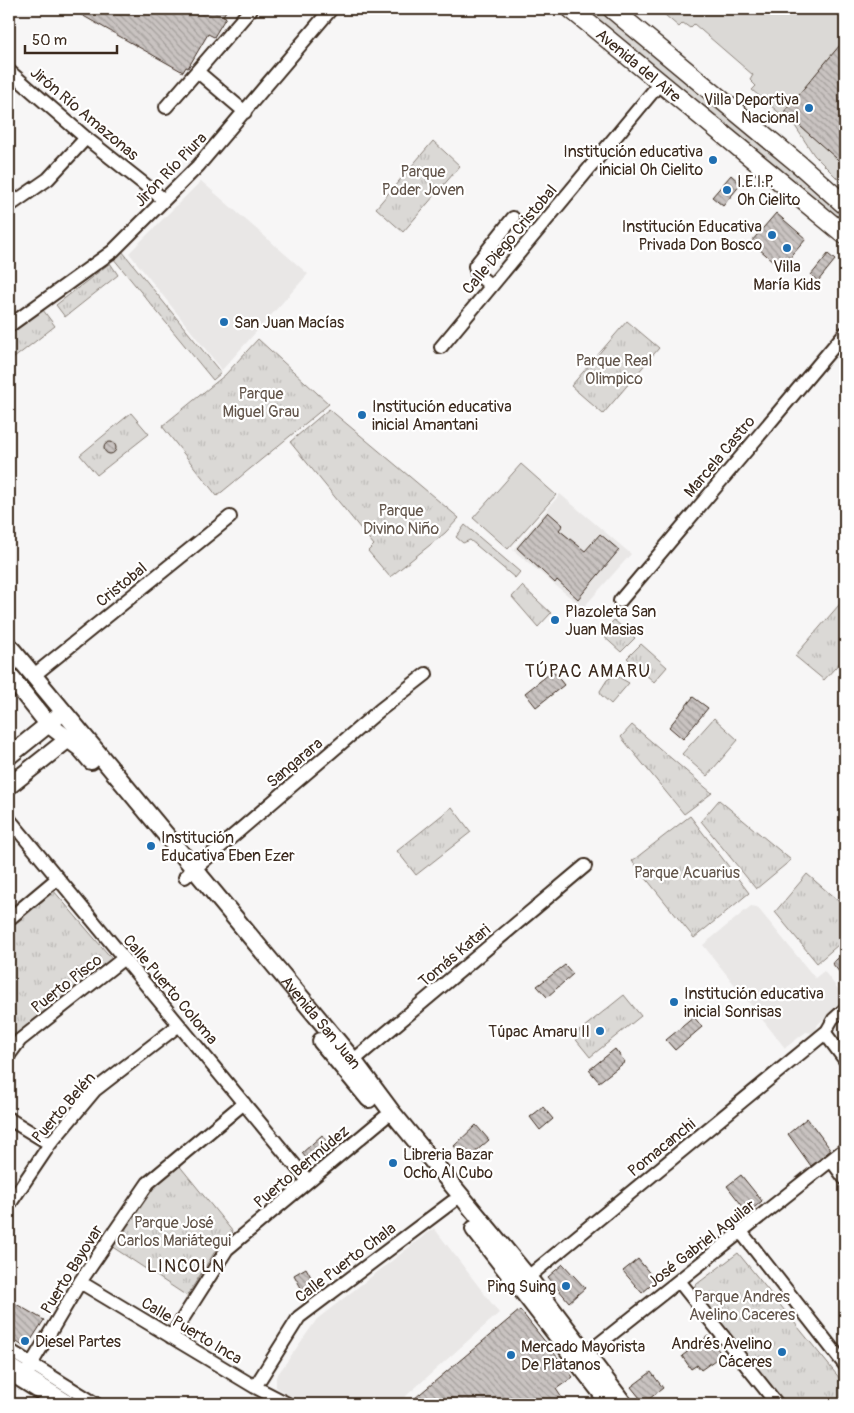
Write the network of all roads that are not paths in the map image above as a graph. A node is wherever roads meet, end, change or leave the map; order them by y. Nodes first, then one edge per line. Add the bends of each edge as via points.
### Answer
1 (251, 9) edge
2 (331, 9) edge
3 (571, 9) edge
4 (612, 9) edge
5 (9, 71) edge
6 (198, 72) junction
7 (660, 83) junction
8 (166, 107) dead end
9 (245, 112) junction
10 (86, 138) junction
11 (164, 199) junction
12 (845, 205) edge
13 (9, 206) edge
14 (513, 218) dead end
15 (845, 234) edge
16 (491, 286) junction
17 (9, 326) edge
18 (845, 333) edge
19 (441, 347) dead end
20 (230, 517) dead end
21 (620, 601) dead end
22 (9, 646) edge
23 (426, 674) dead end
24 (9, 675) edge
25 (33, 676) junction
26 (64, 712) junction
27 (48, 724) junction
28 (74, 735) junction
29 (9, 756) edge
30 (9, 786) edge
31 (9, 819) edge
32 (585, 866) dead end
33 (189, 873) junction
34 (58, 878) junction
35 (9, 919) edge
36 (124, 958) junction
37 (845, 1008) edge
38 (179, 1025) junction
39 (825, 1033) junction
40 (9, 1055) edge
41 (845, 1060) edge
42 (349, 1064) junction
43 (244, 1104) junction
44 (384, 1118) junction
45 (9, 1119) edge
46 (50, 1144) junction
47 (845, 1150) edge
48 (832, 1160) junction
49 (845, 1178) edge
50 (308, 1181) junction
51 (452, 1202) junction
52 (9, 1206) edge
53 (741, 1232) junction
54 (523, 1281) junction
55 (679, 1281) junction
56 (80, 1282) junction
57 (171, 1337) junction
58 (9, 1350) edge
59 (582, 1358) junction
60 (845, 1365) edge
61 (21, 1370) edge
62 (255, 1387) junction
63 (65, 1404) edge
64 (96, 1404) edge
65 (288, 1404) edge
66 (610, 1404) edge
67 (624, 1404) edge
68 (777, 1404) edge

1 - 6 street
2 - 9 street, Jirón Río Piura
3 - 7 main road, Avenida del Aire
4 - 12 main road, Avenida del Aire
5 - 10 street, Jirón Río Amazonas
6 - 8 street
6 - 9 street
7 - 15 main road, Avenida del Aire
7 - 16 street, Calle Diego Cristobal
9 - 11 street, Jirón Río Piura
10 - 11 street, Jirón Río Amazonas
10 - 13 street via 48,179
11 - 17 street, Jirón Río Piura via 113,251
14 - 16 street via 475,266 477,274
16 - 19 street, Calle Diego Cristobal
18 - 21 street, Marcela Castro
20 - 25 street, Cristobal
22 - 25 street, Avenida San Juan
23 - 33 street, Sangarara
24 - 27 street, Avenida San Juan
25 - 26 street, Avenida San Juan
26 - 27 street
26 - 28 street, Avenida San Juan
27 - 28 street, Avenida San Juan
27 - 29 street
28 - 30 street
28 - 33 street, Avenida San Juan via 80,748
31 - 34 street, Calle Puerto Coloma
32 - 42 street, Tomás Katari
33 - 42 street, Avenida San Juan
34 - 35 street
34 - 36 street, Calle Puerto Coloma
36 - 38 street, Calle Puerto Coloma
36 - 40 street, Puerto Pisco via 20,1040
37 - 39 street
38 - 43 street, Calle Puerto Coloma
38 - 46 street, Puerto Belén via 95,1090
39 - 41 street
39 - 54 street, Pomacanchi
42 - 44 street, Avenida San Juan
42 - 54 street, Avenida San Juan via 391,1111
43 - 50 street, Calle Puerto Coloma
43 - 56 street, Puerto Bayovar via 148,1182
44 - 50 street, Puerto Bermúdez
44 - 51 street, Avenida San Juan
45 - 46 street
46 - 52 street, Puerto Belén
47 - 48 street, José Gabriel Aguilar
48 - 49 street
48 - 53 street, José Gabriel Aguilar
50 - 57 street, Puerto Bermúdez via 227,1249
51 - 54 street, Avenida San Juan
51 - 62 street, Calle Puerto Chala via 298,1317
53 - 55 street, José Gabriel Aguilar
53 - 60 street
54 - 59 street, Avenida San Juan
55 - 59 street, José Gabriel Aguilar
55 - 68 street
56 - 57 street, Calle Puerto Inca
56 - 61 street, Puerto Bayovar
57 - 62 street, Calle Puerto Inca
58 - 61 street
59 - 66 street, Avenida San Juan
59 - 67 street, Avenida San Juan
61 - 63 main road
61 - 64 street
62 - 65 street, Calle Puerto Inca

